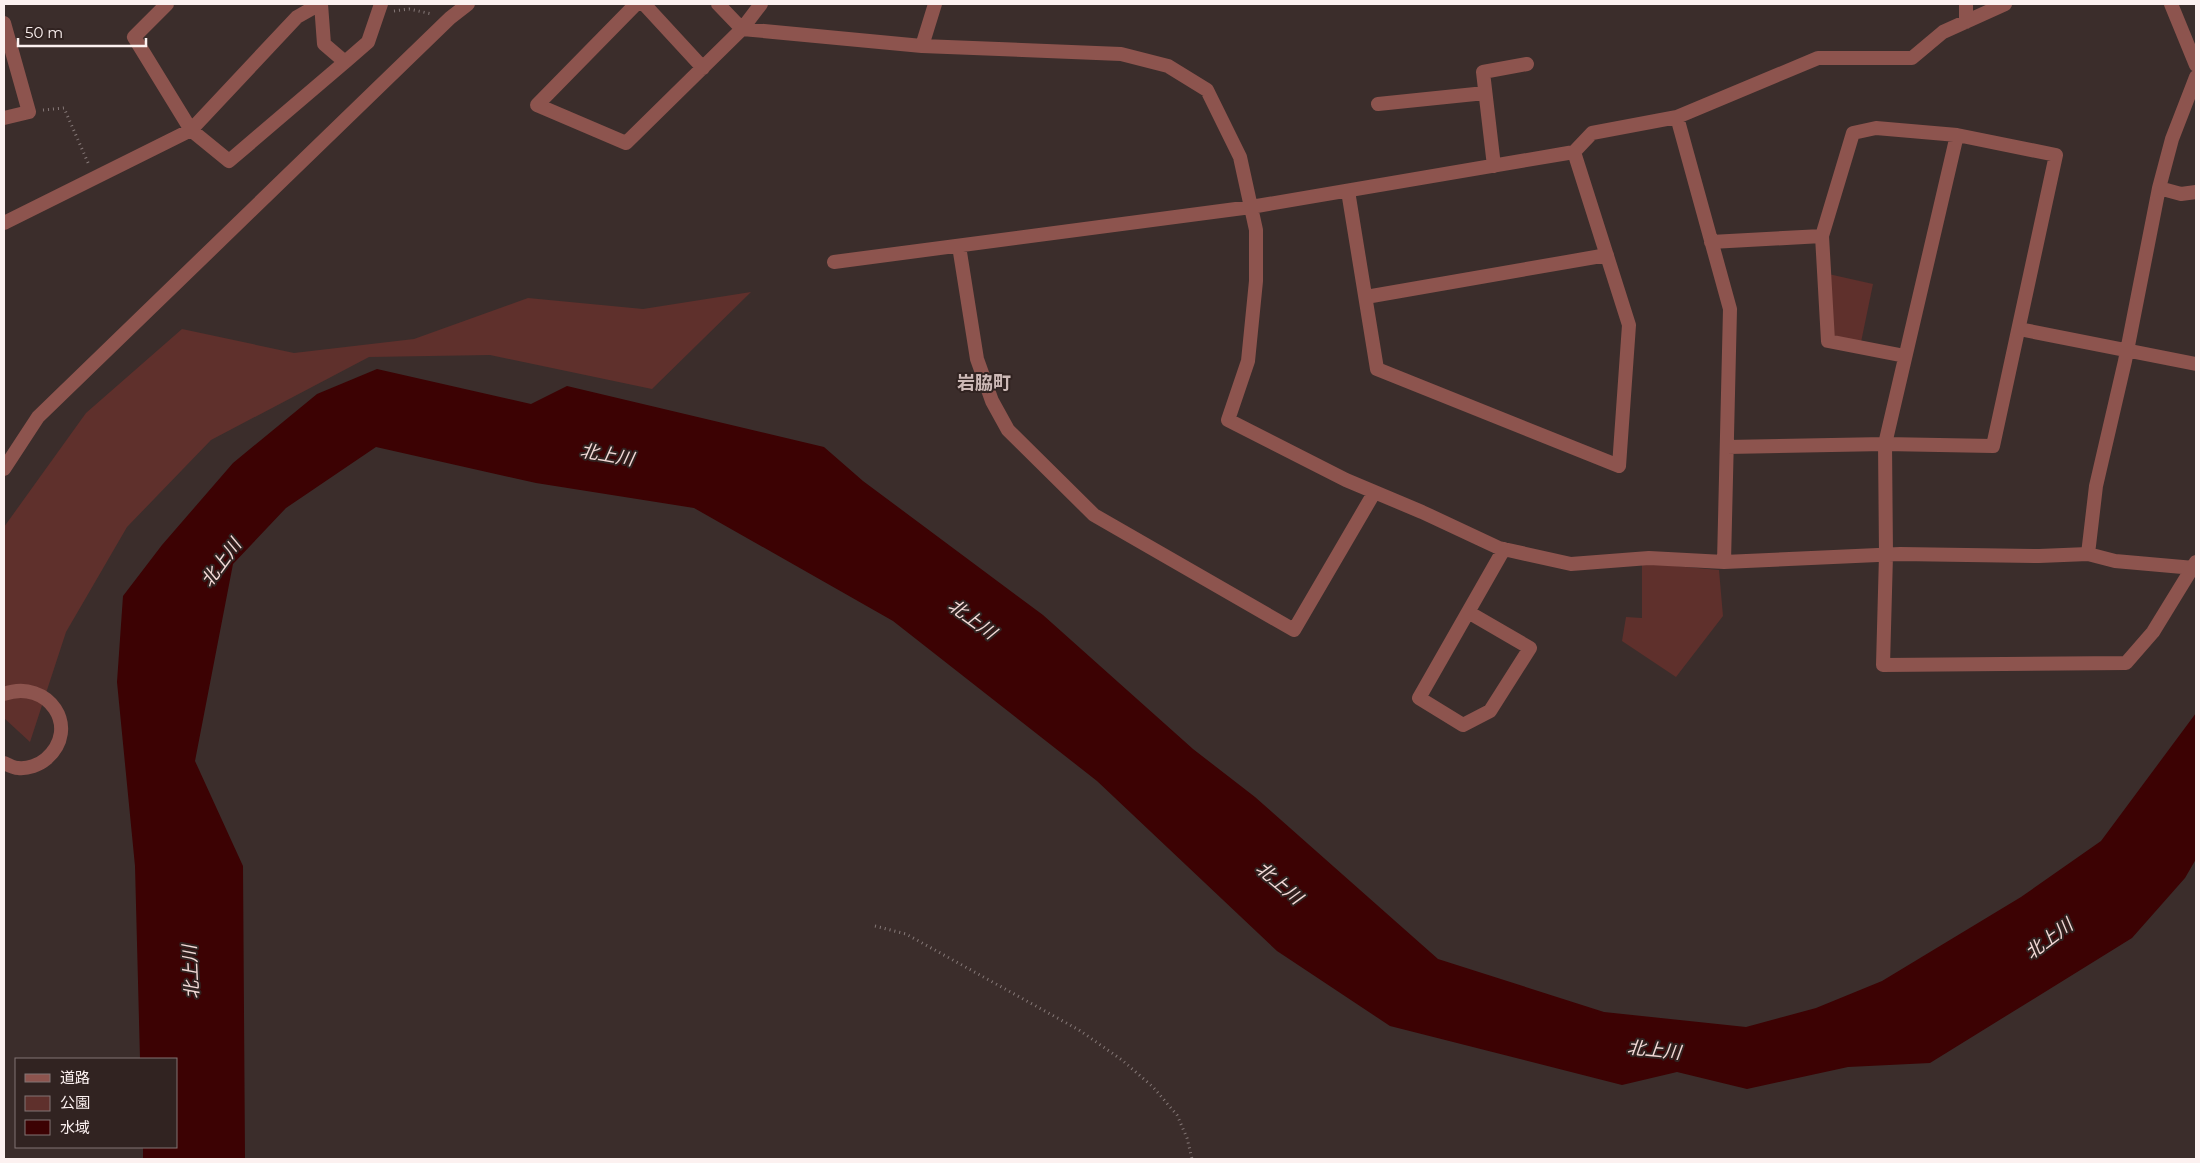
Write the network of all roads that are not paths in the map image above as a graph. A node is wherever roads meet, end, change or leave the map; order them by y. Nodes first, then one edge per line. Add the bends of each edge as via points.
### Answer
1 (167, 4) edge
2 (321, 4) edge
3 (468, 4) edge
4 (636, 4) edge
5 (644, 4) edge
6 (718, 4) edge
7 (761, 4) edge
8 (935, 4) edge
9 (1966, 4) edge
10 (2005, 4) edge
11 (2171, 4) edge
12 (379, 8) edge
13 (1966, 22) junction
14 (4, 23) edge
15 (742, 29) junction
16 (922, 46) junction
17 (345, 62) junction
18 (1527, 64) dead end
19 (2196, 65) edge
20 (703, 68) junction
21 (2196, 77) edge
22 (1485, 93) junction
23 (1378, 104) dead end
24 (1677, 117) junction
25 (4, 118) edge
26 (192, 130) junction
27 (1958, 135) junction
28 (1574, 152) junction
29 (1494, 166) junction
30 (2159, 188) junction
31 (1348, 191) junction
32 (2196, 192) edge
33 (1251, 208) junction
34 (4, 223) edge
35 (1822, 236) junction
36 (1711, 242) junction
37 (959, 246) junction
38 (1607, 255) junction
39 (834, 262) dead end
40 (1366, 297) junction
41 (2019, 329) junction
42 (2126, 351) junction
43 (1906, 356) junction
44 (2196, 364) edge
45 (1885, 444) junction
46 (1727, 447) junction
47 (4, 469) edge
48 (1374, 493) junction
49 (1504, 549) junction
50 (2088, 554) junction
51 (1886, 555) junction
52 (1724, 562) junction
53 (2195, 566) edge
54 (1468, 612) junction
55 (4, 694) edge
56 (4, 763) edge

1 - 26 street via 134,37
2 - 17 street via 324,44
2 - 26 street via 297,17
3 - 47 street via 38,417
4 - 20 street via 537,105 626,143
5 - 20 street
6 - 15 street
7 - 15 street
8 - 16 street
9 - 13 street
10 - 13 street
11 - 19 street
12 - 17 street via 368,42
13 - 24 street via 1943,32 1912,58 1818,58
14 - 25 street via 29,112
15 - 16 street
15 - 20 street
16 - 33 street via 1121,54 1168,66 1206,90 1240,157
17 - 26 street via 229,161
18 - 22 street via 1483,72
21 - 30 street via 2172,139
22 - 23 street
22 - 29 street
24 - 28 street via 1592,133
24 - 36 street
26 - 34 street
27 - 35 street via 1876,128 1853,133
27 - 41 street via 2056,155
27 - 43 street
28 - 29 street
28 - 38 street
29 - 31 street
30 - 32 street via 2181,194
30 - 42 street
31 - 33 street
31 - 40 street
33 - 37 street
33 - 48 street via 1256,230 1256,281 1248,360 1228,420
35 - 36 street
35 - 43 street via 1828,341
36 - 46 street via 1730,309
37 - 39 street
37 - 48 street via 977,359 992,401 1008,430 1094,515 1294,630
38 - 40 street
38 - 40 street via 1629,325 1618,466 1377,369
41 - 42 street
41 - 45 street via 1993,446
42 - 44 street
42 - 50 street via 2096,486
43 - 45 street
45 - 46 street
45 - 51 street
46 - 52 street
48 - 49 street
49 - 52 street via 1571,564 1649,558
49 - 54 street
50 - 51 street
50 - 53 street via 2115,561
51 - 52 street
51 - 53 street via 1883,665 2126,663 2153,632
54 - 54 street via 1419,698 1463,725 1490,711 1530,648
55 - 56 street via 25,689 44,696 58,712 62,732 55,751 39,765 19,768

